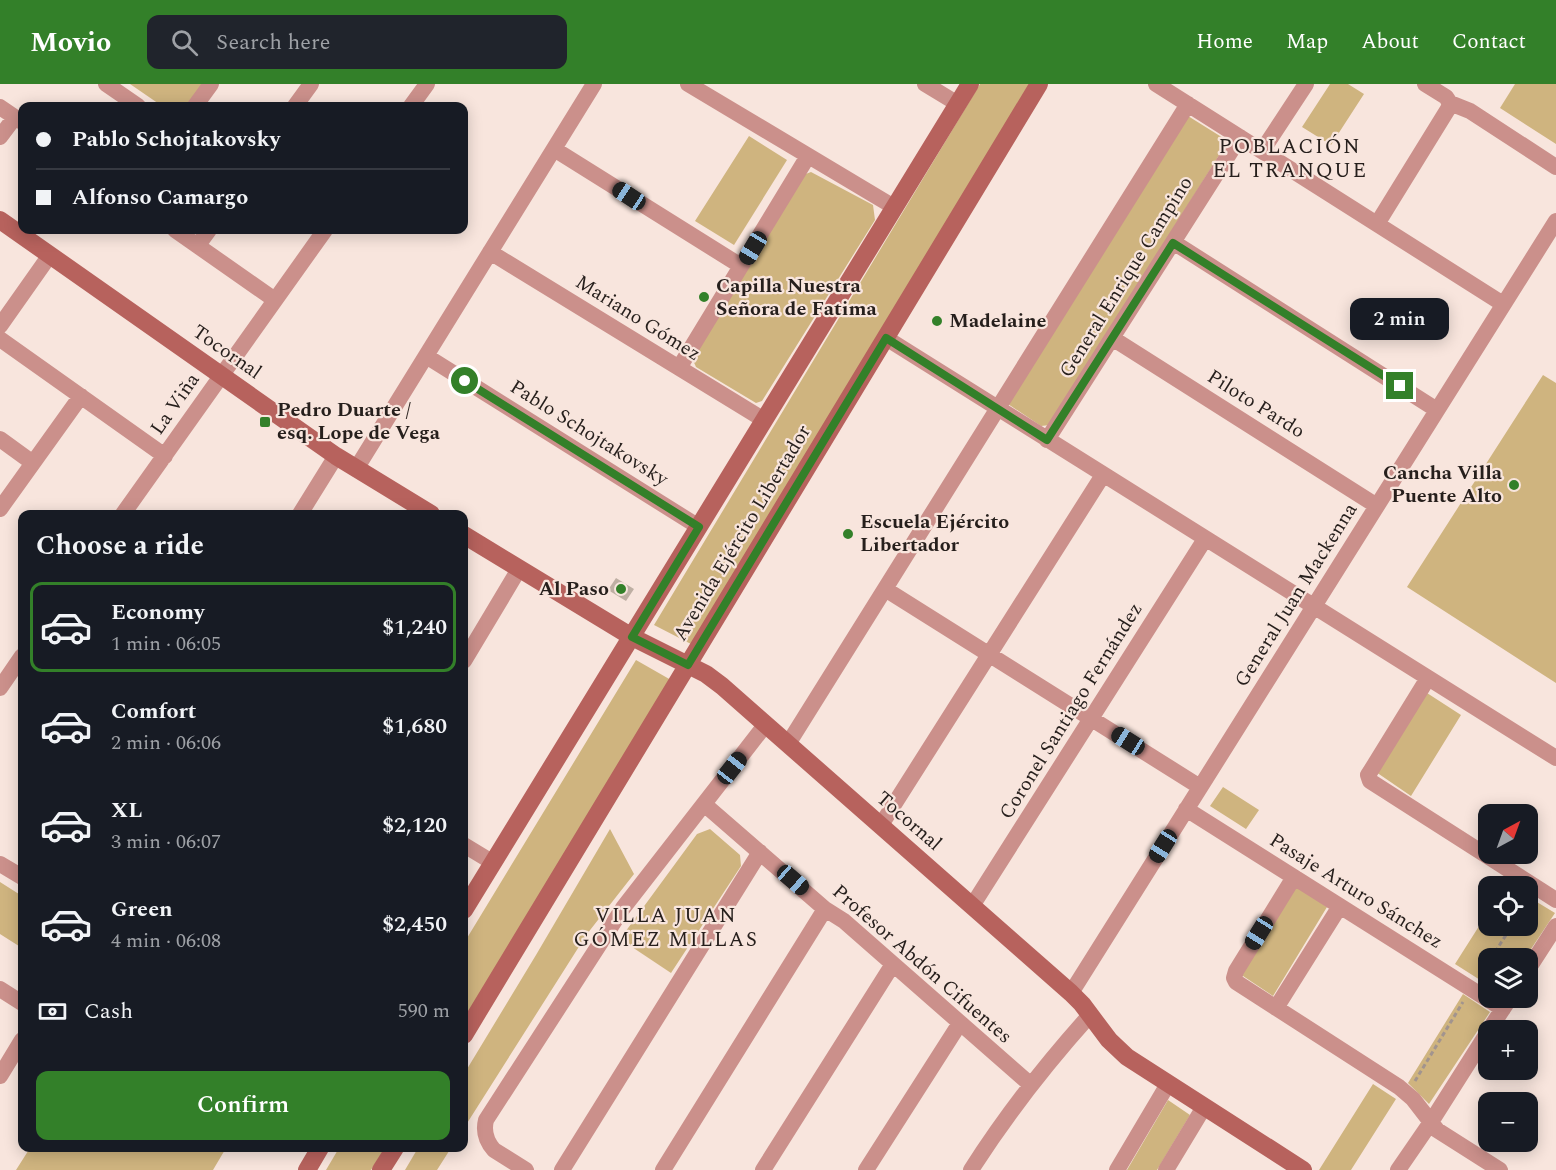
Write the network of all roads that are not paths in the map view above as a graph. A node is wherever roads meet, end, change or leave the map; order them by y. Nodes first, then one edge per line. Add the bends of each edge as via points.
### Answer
1 (106, 84) edge
2 (211, 84) edge
3 (311, 84) edge
4 (427, 84) edge
5 (594, 84) edge
6 (688, 84) edge
7 (925, 84) edge
8 (970, 84) edge
9 (1039, 84) edge
10 (1156, 84) edge
11 (1306, 84) edge
12 (1425, 84) edge
13 (132, 102) edge
14 (198, 102) edge
15 (298, 102) edge
16 (414, 102) edge
17 (1450, 103) junction
18 (958, 104) junction
19 (1188, 104) junction
20 (0, 106) edge
21 (18, 119) edge
22 (18, 121) edge
23 (0, 137) edge
24 (1240, 137) junction
25 (554, 149) junction
26 (1262, 151) junction
27 (808, 156) junction
28 (1556, 167) edge
29 (894, 207) junction
30 (0, 220) edge
31 (1556, 220) edge
32 (1377, 224) junction
33 (18, 233) edge
34 (20, 234) edge
35 (181, 234) edge
36 (206, 234) edge
37 (322, 234) edge
38 (1173, 243) junction
39 (198, 245) junction
40 (490, 252) junction
41 (50, 255) junction
42 (741, 266) junction
43 (275, 300) junction
44 (1503, 304) junction
45 (0, 326) edge
46 (886, 338) junction
47 (1113, 338) junction
48 (0, 339) edge
49 (426, 356) junction
50 (679, 368) junction
51 (221, 375) junction
52 (81, 396) junction
53 (998, 409) junction
54 (1437, 410) junction
55 (764, 420) junction
56 (0, 439) edge
57 (1047, 440) junction
58 (165, 456) junction
59 (336, 456) junction
60 (33, 463) junction
61 (356, 469) junction
62 (1103, 475) junction
63 (1377, 506) junction
64 (0, 509) edge
65 (126, 510) edge
66 (302, 510) edge
67 (424, 510) edge
68 (699, 527) junction
69 (468, 537) edge
70 (1205, 539) junction
71 (519, 569) junction
72 (885, 589) junction
73 (1313, 606) junction
74 (632, 637) junction
75 (468, 654) edge
76 (989, 654) junction
77 (18, 662) edge
78 (688, 665) junction
79 (1428, 678) junction
80 (0, 688) edge
81 (1092, 718) junction
82 (766, 724) junction
83 (788, 744) junction
84 (1556, 758) edge
85 (1200, 786) junction
86 (704, 804) junction
87 (1186, 809) junction
88 (881, 825) junction
89 (468, 847) edge
90 (760, 852) junction
91 (492, 862) junction
92 (0, 864) edge
93 (18, 875) edge
94 (1294, 877) junction
95 (1556, 900) edge
96 (468, 903) edge
97 (972, 906) junction
98 (1340, 906) junction
99 (825, 909) junction
100 (1556, 926) edge
101 (1538, 954) edge
102 (893, 964) junction
103 (0, 989) edge
104 (1478, 991) edge
105 (1071, 993) junction
106 (18, 1000) edge
107 (1276, 1008) junction
108 (1090, 1015) junction
109 (960, 1023) junction
110 (468, 1028) edge
111 (18, 1047) edge
112 (1478, 1048) edge
113 (0, 1076) edge
114 (1168, 1084) junction
115 (1030, 1085) junction
116 (1204, 1107) junction
117 (1431, 1122) junction
118 (318, 1152) edge
119 (392, 1152) edge
120 (307, 1170) edge
121 (381, 1170) edge
122 (526, 1170) edge
123 (562, 1170) edge
124 (663, 1170) edge
125 (763, 1170) edge
126 (866, 1170) edge
127 (971, 1170) edge
128 (1117, 1170) edge
129 (1166, 1170) edge
130 (1303, 1170) edge
131 (1398, 1170) edge
132 (1500, 1170) edge

1 - 13 street
2 - 14 street
3 - 15 street
4 - 16 street
5 - 25 street
6 - 27 street
7 - 18 street
8 - 18 main road, Avenida Ejército Libertador
9 - 46 main road, Avenida Ejército Libertador
10 - 19 street
11 - 26 street
12 - 17 street
17 - 28 street via 1477,115
17 - 32 street
18 - 29 main road, Avenida Ejército Libertador
19 - 24 street
19 - 53 street
20 - 21 street
22 - 23 street
24 - 26 street
24 - 38 street, General Enrique Campino
25 - 40 street
25 - 42 street
26 - 32 street
27 - 29 street
27 - 42 street
29 - 55 main road, Avenida Ejército Libertador
30 - 33 main road, Tocornal
31 - 44 street, General Juan Mackenna
32 - 44 street
34 - 41 main road, Tocornal
35 - 39 street
36 - 39 street
37 - 43 street, La Viña
38 - 47 street, General Enrique Campino
38 - 54 street
39 - 43 street
40 - 49 street
40 - 50 street, Mariano Gómez
41 - 45 street
41 - 51 main road, Tocornal
42 - 50 street
43 - 51 street, La Viña
44 - 54 street, General Juan Mackenna
46 - 53 street
46 - 78 main road, Avenida Ejército Libertador
47 - 57 street, General Enrique Campino
47 - 63 street, Piloto Pardo
48 - 52 street
49 - 61 street
49 - 68 street, Pablo Schojtakovsky
50 - 55 street, Mariano Gómez
51 - 58 street, La Viña
51 - 59 main road, Tocornal
52 - 58 street
52 - 60 street
53 - 57 street
53 - 72 street
54 - 63 street, General Juan Mackenna
55 - 68 main road, Avenida Ejército Libertador
56 - 60 street
57 - 62 street
58 - 65 street, La Viña
59 - 61 main road, Tocornal
59 - 66 street
60 - 64 street
61 - 67 main road, Tocornal
62 - 70 street
62 - 76 street
63 - 73 street, General Juan Mackenna
68 - 74 main road, Avenida Ejército Libertador
69 - 71 main road, Tocornal
70 - 73 street
70 - 81 street, Coronel Santiago Fernández
71 - 74 main road, Tocornal
71 - 75 street
72 - 76 street
72 - 83 street
73 - 79 street
73 - 85 street, General Juan Mackenna
74 - 78 main road, Tocornal
74 - 91 main road, Avenida Ejército Libertador
76 - 81 street
76 - 88 street
77 - 80 street
78 - 82 main road, Tocornal via 722,686
78 - 110 main road, Avenida Ejército Libertador
79 - 84 street
79 - 95 street via 1368,778
81 - 85 street
81 - 97 street, Coronel Santiago Fernández
82 - 83 main road, Tocornal
82 - 86 street
83 - 88 main road, Tocornal
85 - 87 street, General Juan Mackenna
86 - 90 street, Profesor Abdón Cifuentes
86 - 122 street via 599,943 490,1113 484,1127 490,1145
87 - 94 street, Pasaje Arturo Sánchez
87 - 105 street, General Juan Mackenna
88 - 97 main road, Tocornal
89 - 91 street
90 - 99 street, Profesor Abdón Cifuentes
90 - 123 street
91 - 96 main road, Avenida Ejército Libertador
92 - 93 street
94 - 98 street, Pasaje Arturo Sánchez
94 - 107 street via 1234,978
97 - 105 main road, Tocornal
98 - 104 street, Pasaje Arturo Sánchez
98 - 107 street
99 - 102 street, Profesor Abdón Cifuentes
99 - 124 street
100 - 101 street
102 - 109 street, Profesor Abdón Cifuentes
102 - 125 street
103 - 106 street
105 - 108 main road, Tocornal
107 - 117 street via 1408,1094
108 - 114 main road, Tocornal via 1127,1058
108 - 115 street
109 - 115 street, Profesor Abdón Cifuentes
109 - 126 street
111 - 113 street
112 - 117 street
114 - 116 main road, Tocornal
114 - 128 street
115 - 127 street
116 - 129 street
116 - 130 main road, Tocornal
117 - 131 street
117 - 132 street
118 - 120 main road
119 - 121 main road

